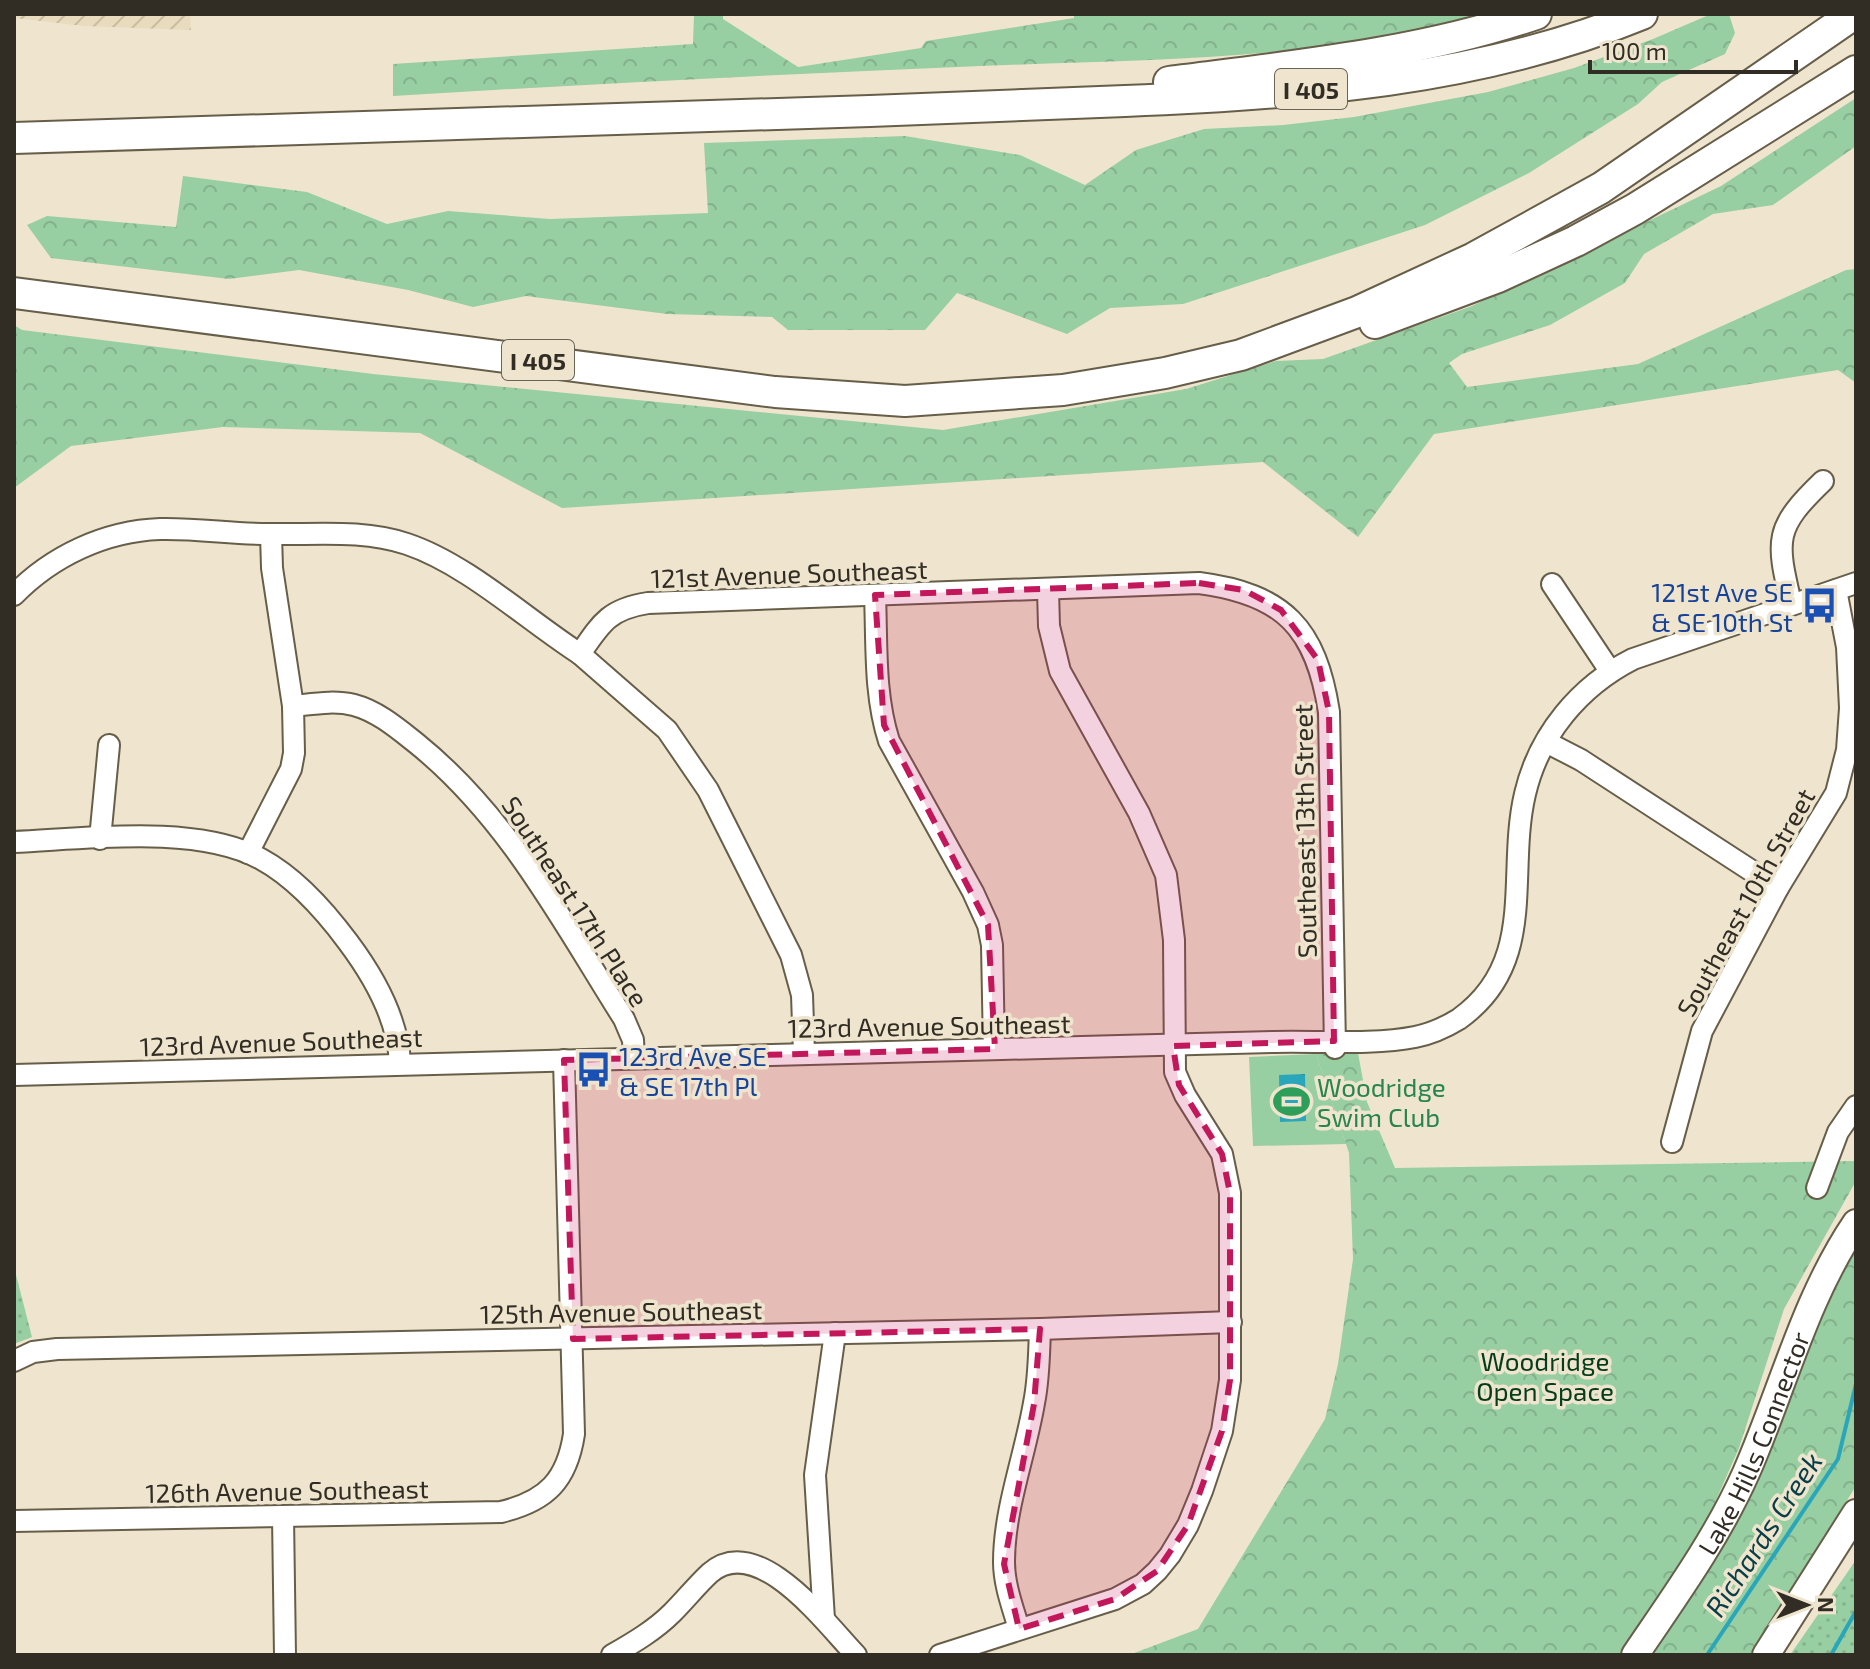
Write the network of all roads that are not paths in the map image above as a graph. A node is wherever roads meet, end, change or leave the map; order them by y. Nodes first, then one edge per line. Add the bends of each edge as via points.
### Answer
1 (1536, 14) edge
2 (1642, 14) edge
3 (1854, 14) edge
4 (1856, 63) edge
5 (1856, 71) edge
6 (1799, 106) junction
7 (971, 108) junction
8 (14, 138) edge
9 (14, 293) edge
10 (1271, 345) junction
11 (1823, 481) dead end
12 (271, 534) junction
13 (1856, 583) edge
14 (1552, 584) dead end
15 (1048, 590) junction
16 (1836, 590) junction
17 (14, 595) edge
18 (875, 595) junction
19 (1791, 603) junction
20 (1293, 623) joint
21 (580, 654) junction
22 (1610, 671) junction
23 (293, 706) junction
24 (1546, 742) junction
25 (109, 745) dead end
26 (100, 839) junction
27 (14, 842) edge
28 (248, 853) junction
29 (1778, 888) junction
30 (1334, 1044) junction
31 (1173, 1045) junction
32 (994, 1049) junction
33 (804, 1053) junction
34 (634, 1058) junction
35 (564, 1060) junction
36 (400, 1063) junction
37 (14, 1075) edge
38 (1856, 1106) edge
39 (1672, 1142) dead end
40 (1817, 1188) dead end
41 (1856, 1223) edge
42 (1231, 1322) junction
43 (1040, 1329) junction
44 (835, 1333) junction
45 (573, 1339) junction
46 (14, 1361) edge
47 (1856, 1513) edge
48 (283, 1516) junction
49 (14, 1521) edge
50 (824, 1619) junction
51 (1019, 1629) junction
52 (285, 1655) edge
53 (612, 1655) edge
54 (856, 1655) edge
55 (940, 1655) edge
56 (1635, 1655) edge
57 (1766, 1655) edge

1 - 7 highway via 1347,59
2 - 7 highway, I 405 via 1460,68 1375,83 1257,95
3 - 10 highway, I 405 via 1601,188 1536,226 1357,312
4 - 6 highway
5 - 6 highway
6 - 10 highway via 1635,209 1498,277 1380,322
7 - 8 highway, I 405
9 - 10 highway, I 405 via 775,392 905,401 1063,390 1165,373
11 - 19 street via 1797,506 1782,532 1780,556
12 - 17 street via 162,529 109,537 63,557
12 - 21 street via 357,536 406,544 444,561
12 - 23 street
13 - 16 street
14 - 22 street
15 - 18 street, 121st Avenue Southeast
15 - 20 street, 121st Avenue Southeast via 1212,585 1262,598
15 - 31 street via 1049,626 1060,671 1139,813 1166,875 1174,940
16 - 19 street
16 - 29 street, Southeast 10th Street via 1850,675 1847,750 1836,793
18 - 21 street, 121st Avenue Southeast via 631,606 604,621
18 - 32 street via 878,696 889,741 988,925
19 - 22 street via 1657,649
20 - 30 street, Southeast 13th Street via 1318,660 1329,712
21 - 33 street via 667,730 708,790 791,955 802,995
22 - 24 street via 1565,713
23 - 28 street via 291,769
23 - 34 street, Southeast 17th Place via 330,702 374,714 438,761 480,802 530,870 624,1019
24 - 29 street
24 - 30 street, 123rd Avenue Southeast via 1525,794 1511,949 1485,994 1437,1030
25 - 26 street
26 - 27 street
26 - 28 street via 196,840
28 - 36 street via 294,883 357,954 395,1028
29 - 39 street, Southeast 10th Street via 1702,1031
30 - 31 street, 123rd Avenue Southeast
31 - 32 street, 123rd Avenue Southeast
31 - 42 street via 1179,1085 1218,1147 1227,1174
32 - 33 street, 123rd Avenue Southeast
33 - 34 street, 123rd Avenue Southeast
34 - 35 street, 123rd Avenue Southeast
35 - 36 street, 123rd Avenue Southeast
35 - 45 street
36 - 37 street, 123rd Avenue Southeast
38 - 40 street via 1838,1132
41 - 56 main road, Lake Hills Connector via 1808,1310 1737,1493
42 - 43 street, 125th Avenue Southeast
42 - 51 street via 1222,1431 1188,1525 1170,1555 1143,1584 1090,1608
43 - 44 street, 125th Avenue Southeast
43 - 51 street via 1034,1404 1004,1564
44 - 45 street, 125th Avenue Southeast
44 - 50 street via 815,1475
45 - 46 street, 125th Avenue Southeast via 57,1349
45 - 48 street, 126th Avenue Southeast via 574,1434 567,1466 536,1499 501,1512
47 - 57 main road
48 - 49 street, 126th Avenue Southeast
48 - 52 street
50 - 53 street via 762,1567 737,1562 712,1571 670,1615
50 - 54 street
51 - 55 street

